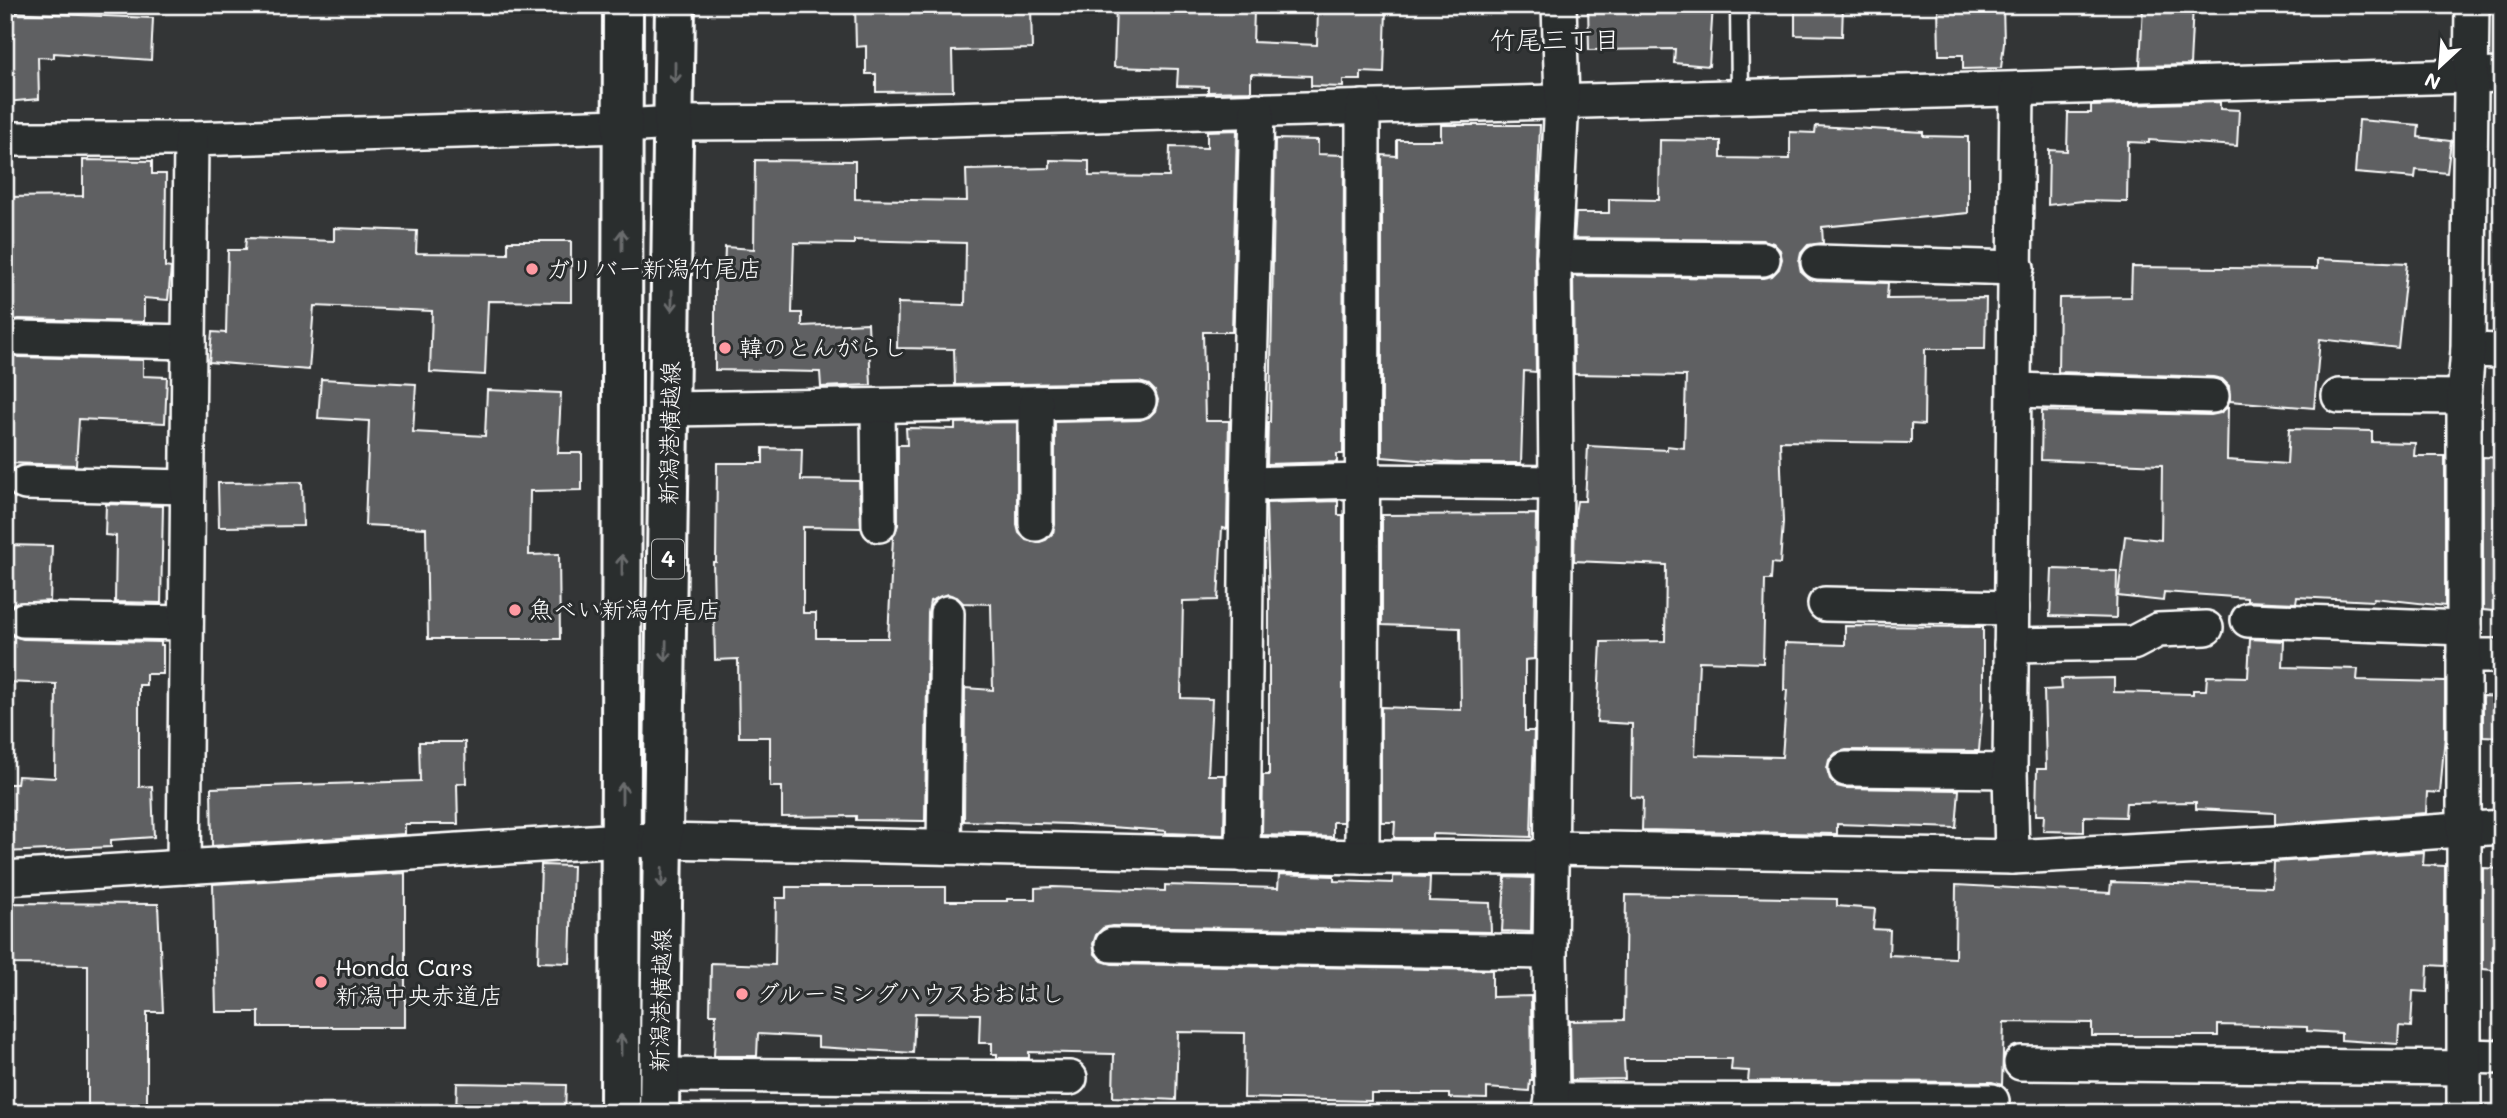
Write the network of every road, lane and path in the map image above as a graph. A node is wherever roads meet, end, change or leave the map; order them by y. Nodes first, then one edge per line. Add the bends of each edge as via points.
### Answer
1 (623, 5) edge
2 (675, 5) edge
3 (1559, 5) edge
4 (1739, 5) edge
5 (2472, 5) edge
6 (2486, 75) edge
7 (2017, 89) junction
8 (1740, 96) junction
9 (1562, 100) junction
10 (1363, 107) junction
11 (1257, 110) junction
12 (675, 123) junction
13 (622, 127) junction
14 (191, 138) junction
15 (5, 139) edge
16 (1554, 257) junction
17 (1763, 259) dead end
18 (1818, 262) dead end
19 (2017, 268) junction
20 (19, 338) dead end
21 (188, 342) junction
22 (2468, 350) junction
23 (2502, 351) edge
24 (2015, 390) junction
25 (2212, 396) dead end
26 (2339, 396) dead end
27 (2465, 397) junction
28 (1139, 401) dead end
29 (1037, 403) junction
30 (877, 405) junction
31 (671, 409) junction
32 (1363, 481) junction
33 (1556, 483) junction
34 (24, 484) dead end
35 (1247, 484) junction
36 (187, 487) junction
37 (1037, 524) dead end
38 (879, 525) dead end
39 (1825, 604) dead end
40 (2012, 608) junction
41 (947, 613) dead end
42 (23, 620) dead end
43 (2248, 620) dead end
44 (186, 623) junction
45 (2206, 628) dead end
46 (2464, 642) junction
47 (2011, 645) junction
48 (2502, 656) edge
49 (1846, 769) dead end
50 (2010, 771) junction
51 (2502, 827) edge
52 (2463, 828) junction
53 (622, 840) junction
54 (663, 840) junction
55 (944, 847) junction
56 (1553, 848) junction
57 (1243, 855) junction
58 (1362, 857) junction
59 (2012, 857) junction
60 (184, 867) junction
61 (5, 878) edge
62 (1112, 945) dead end
63 (1550, 952) junction
64 (2502, 1056) edge
65 (2465, 1062) junction
66 (2021, 1063) dead end
67 (660, 1075) junction
68 (1070, 1078) dead end
69 (1992, 1101) dead end
70 (1550, 1106) edge
71 (620, 1113) edge
72 (659, 1113) edge
73 (2464, 1113) edge

1 - 13 main road, 新潟港横越線 / 4
2 -> 12 main road, 新潟港横越線 / 4
3 - 9 street
4 - 8 lane
5 - 6 street
6 - 7 street
6 - 22 street
7 - 8 street
7 - 19 street
8 - 9 street
9 - 10 street
9 - 16 street
10 - 11 street
10 - 32 street
11 - 12 street
11 - 35 street
12 - 13 street
12 -> 31 main road, 新潟港横越線 / 4
13 - 14 street
53 -> 13 main road, 新潟港横越線 / 4
14 - 15 street
14 - 21 street
16 - 17 street
16 - 33 street
18 - 19 street
19 - 24 street
20 - 21 street
21 - 36 street
22 - 23 street
22 - 27 street
24 - 25 street
24 - 40 street
26 - 27 street
27 - 46 street
28 - 29 street
29 - 30 street
29 - 37 street
30 - 31 street
30 - 38 street
31 -> 54 main road, 新潟港横越線 / 4
32 - 33 street
32 - 35 street
32 - 58 street
33 - 56 street
34 - 36 street
35 - 57 street
36 - 44 street
39 - 40 street
40 - 47 street
41 - 55 street
42 - 44 street
43 - 46 street
44 - 60 street
45 - 47 street via 2158,630 2133,643
46 - 48 street
46 - 52 street
47 - 50 street
49 - 50 street
50 - 59 street
51 - 52 street
52 - 59 street
52 - 65 street
53 - 54 street
53 - 60 street
71 -> 53 main road, 新潟港横越線 / 4
54 - 55 street
54 -> 67 main road, 新潟港横越線 / 4
55 - 57 street
56 - 58 street via 1536,858
56 - 59 street
56 - 63 street
57 - 58 street
60 - 61 street
62 - 63 street
63 - 70 street
64 - 65 street
65 - 66 street
65 - 73 street
67 - 68 street
67 - 72 main road, 新潟港横越線 / 4
69 - 70 street

